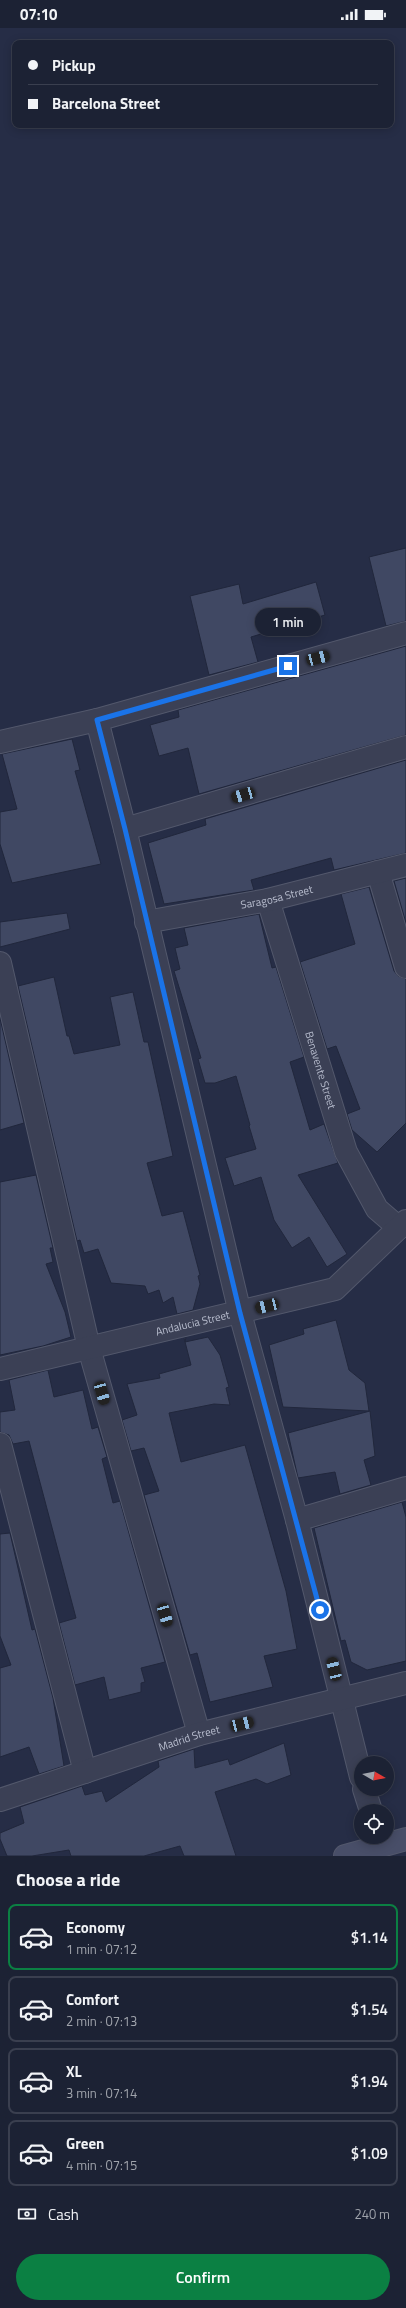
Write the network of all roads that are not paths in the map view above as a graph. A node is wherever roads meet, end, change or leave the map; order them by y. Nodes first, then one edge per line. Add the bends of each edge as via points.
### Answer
1 (406, 633) edge
2 (97, 720) junction
3 (0, 742) edge
4 (406, 747) edge
5 (125, 829) junction
6 (406, 865) edge
7 (378, 872) junction
8 (268, 900) junction
9 (146, 922) junction
10 (0, 963) edge
11 (406, 967) edge
12 (402, 1224) edge
13 (240, 1313) junction
14 (90, 1348) junction
15 (0, 1369) edge
16 (0, 1444) edge
17 (406, 1488) edge
18 (297, 1520) junction
19 (406, 1683) edge
20 (342, 1699) junction
21 (199, 1734) junction
22 (356, 1756) edge
23 (85, 1772) junction
24 (0, 1800) edge
25 (406, 1839) edge
26 (394, 1840) edge
27 (372, 1844) edge
28 (345, 1856) edge

1 - 2 street
2 - 3 street
2 - 5 street
4 - 5 street
5 - 9 street
6 - 7 street, Saragosa Street
7 - 8 street, Saragosa Street
7 - 11 street
8 - 9 street, Saragosa Street
8 - 12 street, Benavente Street via 346,1152 377,1209
9 - 13 street
10 - 14 street
12 - 13 street, Andalucia Street via 335,1290
13 - 14 street, Andalucia Street
13 - 18 street
14 - 15 street, Andalucia Street
14 - 21 street
16 - 23 street
17 - 18 street
18 - 20 street
19 - 20 street, Madrid Street
20 - 21 street, Madrid Street
20 - 22 street
21 - 23 street, Madrid Street
23 - 24 street, Madrid Street
25 - 26 street
27 - 28 street

